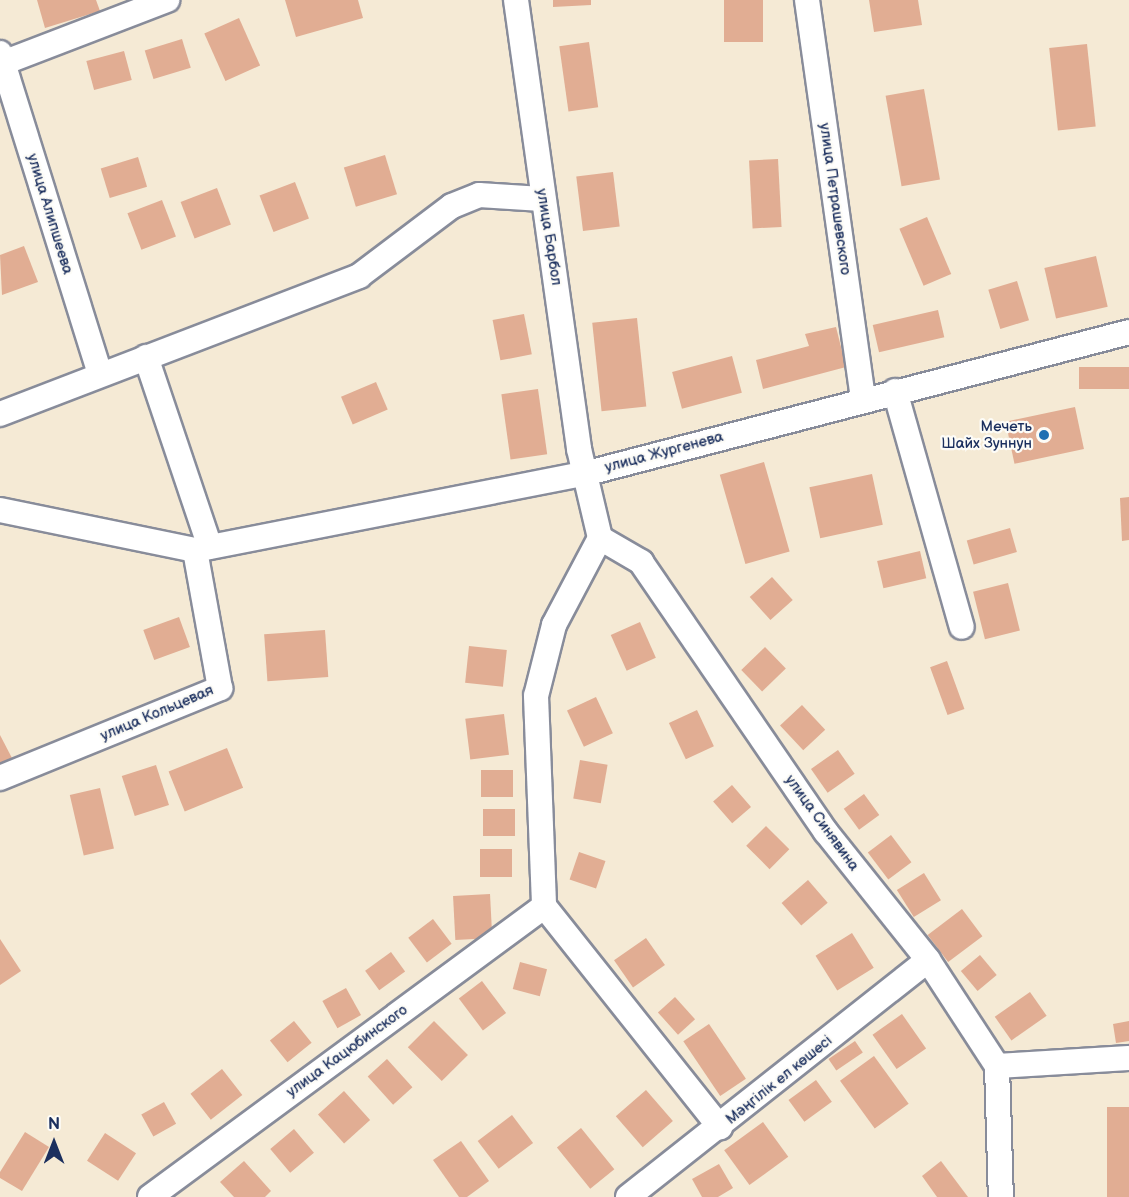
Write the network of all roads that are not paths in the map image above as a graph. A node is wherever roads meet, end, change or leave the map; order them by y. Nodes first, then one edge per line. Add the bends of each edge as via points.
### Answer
1 (167, 0) edge
2 (516, 0) edge
3 (807, 0) edge
4 (1, 58) edge
5 (542, 199) junction
6 (1129, 332) edge
7 (146, 357) junction
8 (100, 374) junction
9 (895, 391) junction
10 (863, 398) junction
11 (0, 414) edge
12 (584, 474) junction
13 (0, 510) edge
14 (600, 538) junction
15 (202, 548) junction
16 (962, 627) dead end
17 (0, 778) edge
18 (544, 906) junction
19 (928, 960) junction
20 (1129, 1058) edge
21 (997, 1066) junction
22 (720, 1127) junction
23 (150, 1197) edge
24 (628, 1197) edge
25 (1001, 1197) edge

1 - 4 street
2 - 5 street, улица Барбол
3 - 10 street, улица Петрашевского
4 - 8 street, улица Алипшеева
5 - 7 street via 478,195 452,206 359,276
5 - 12 street, улица Барбол
6 - 9 street, улица Жургенева
7 - 8 street
7 - 15 street
8 - 11 street
9 - 10 street, улица Жургенева
9 - 16 street
10 - 12 street, улица Жургенева
12 - 14 street
12 - 15 street, улица Жургенева
13 - 15 street
14 - 18 street via 554,625 536,696
14 - 19 street, улица Синявина via 641,562 826,832
15 - 17 street, улица Кольцевая via 220,688
18 - 22 street
18 - 23 street, улица Кацюбинского
19 - 21 street, улица Синявина
19 - 22 street, Мәңгілік ел көшесі
20 - 21 street
21 - 25 street
22 - 24 street, Мәңгілік ел көшесі

